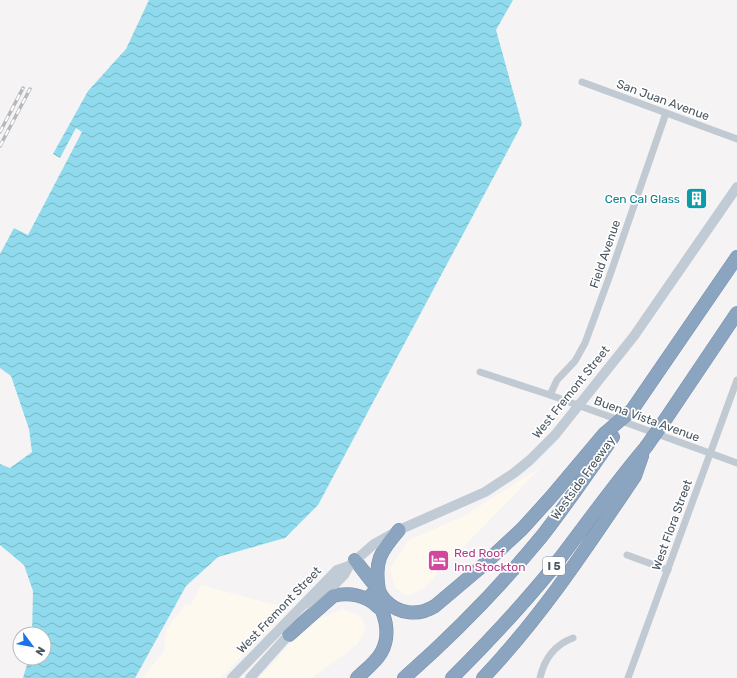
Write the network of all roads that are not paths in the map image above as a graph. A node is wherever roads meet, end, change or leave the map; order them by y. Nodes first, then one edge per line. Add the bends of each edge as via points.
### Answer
1 (582, 82) dead end
2 (666, 113) junction
3 (737, 139) edge
4 (737, 187) edge
5 (737, 257) edge
6 (737, 313) edge
7 (480, 372) dead end
8 (737, 380) edge
9 (550, 395) junction
10 (578, 406) junction
11 (608, 435) junction
12 (646, 447) junction
13 (710, 453) junction
14 (737, 463) edge
15 (399, 530) junction
16 (627, 555) dead end
17 (352, 563) junction
18 (668, 570) junction
19 (379, 591) junction
20 (384, 613) junction
21 (289, 635) junction
22 (270, 638) junction
23 (573, 638) dead end
24 (269, 658) junction
25 (232, 678) edge
26 (250, 678) edge
27 (357, 678) edge
28 (404, 678) edge
29 (452, 678) edge
30 (483, 678) edge
31 (540, 678) edge
32 (628, 678) edge

1 - 2 street, San Juan Avenue
2 - 3 street, San Juan Avenue
2 - 9 street, Field Avenue via 585,342 575,361 557,380
4 - 10 street, West Fremont Street via 645,320
5 - 11 highway, Westside Freeway / I 5, bridge via 634,408
6 - 12 highway, I 5, bridge
7 - 9 street, Buena Vista Avenue
8 - 13 street, West Flora Street
9 - 10 street, Buena Vista Avenue
10 - 13 street, Buena Vista Avenue
10 - 15 street, West Fremont Street via 555,435 514,473 485,492
11 - 19 highway via 522,528 436,606 422,612 404,612 384,600
11 - 28 highway, Westside Freeway / I 5 via 542,535 504,581 469,618
12 - 29 highway, I 5 via 516,612
12 - 30 highway via 635,476 578,561 527,629
13 - 14 street, Buena Vista Avenue
13 - 18 street, West Flora Street
15 - 17 street, West Fremont Street via 374,544
15 - 19 highway via 384,548 378,561 376,576
16 - 18 street
17 - 19 highway
17 - 20 highway
17 - 21 street, West Fremont Street
17 - 22 street, West Fremont Street via 337,570
18 - 32 street, West Flora Street
20 - 21 highway via 367,598 358,595 333,596
20 - 27 highway via 384,647 375,661
21 - 24 street, West Fremont Street
22 - 24 street
22 - 25 street, West Fremont Street
23 - 31 street via 565,641 544,662
24 - 26 street, West Fremont Street

